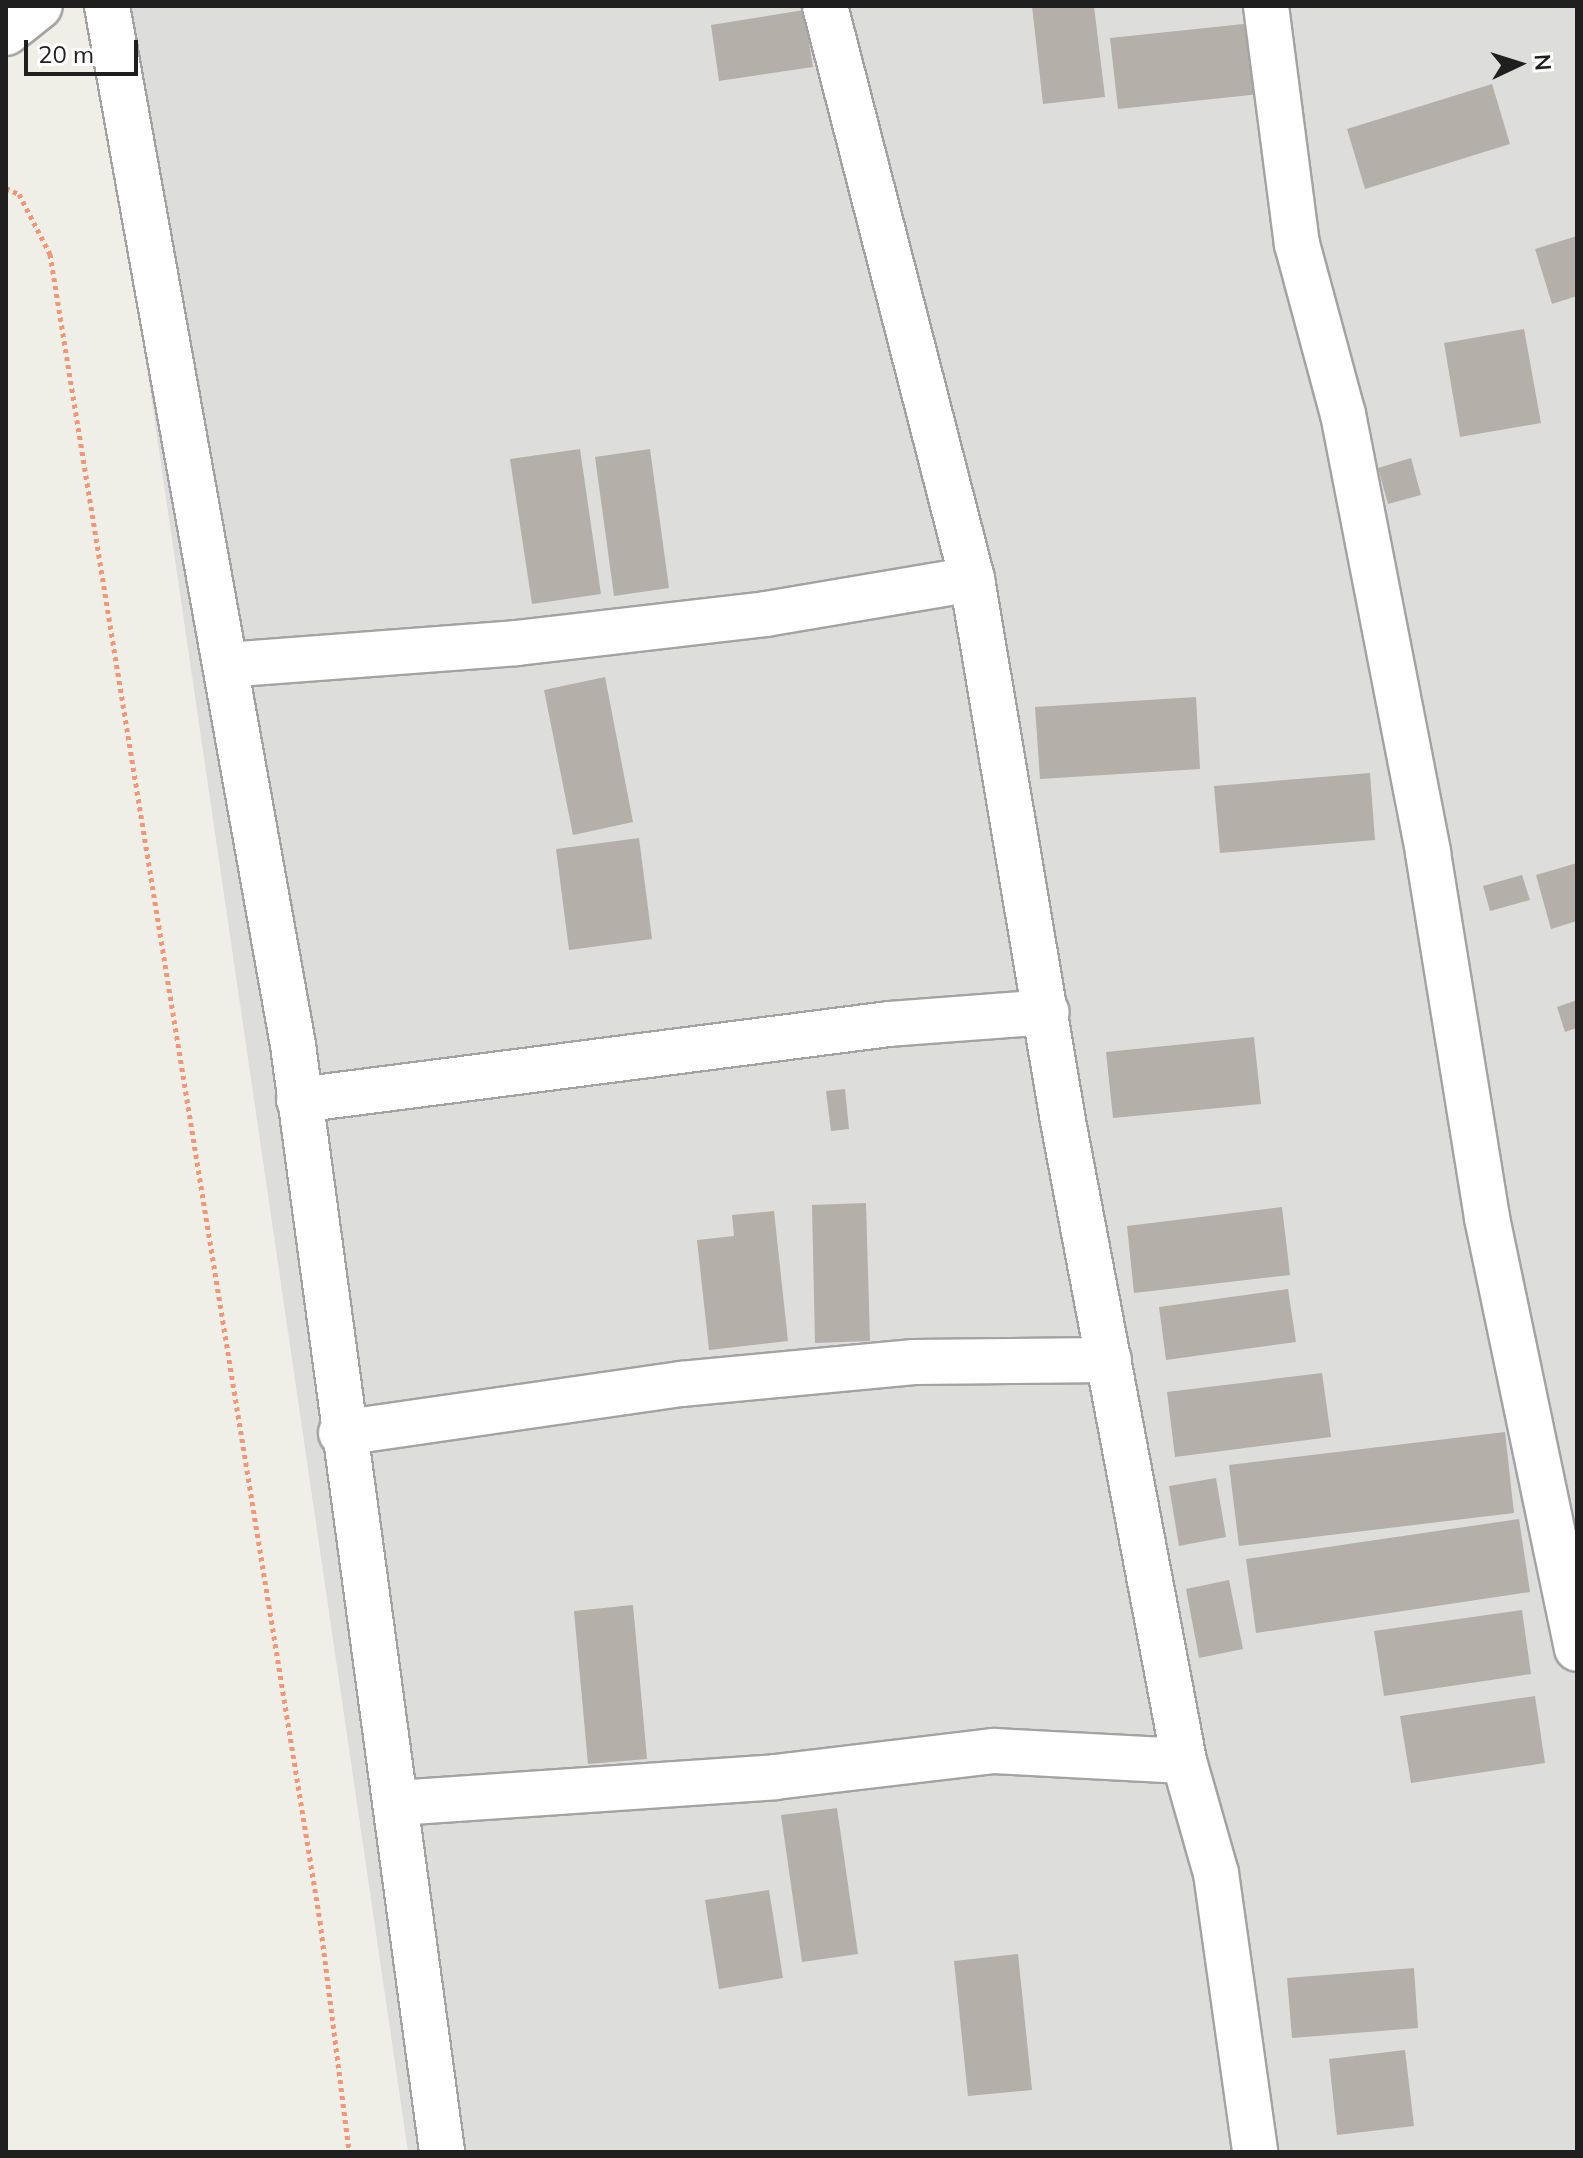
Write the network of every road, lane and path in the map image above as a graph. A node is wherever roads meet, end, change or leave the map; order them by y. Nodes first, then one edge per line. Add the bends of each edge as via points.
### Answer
1 (40, 6) edge
2 (107, 6) edge
3 (825, 6) edge
4 (1266, 6) edge
5 (6, 33) edge
6 (6, 188) edge
7 (972, 579) junction
8 (226, 665) junction
9 (1047, 1012) junction
10 (299, 1100) junction
11 (1109, 1360) junction
12 (341, 1433) junction
13 (1577, 1649) edge
14 (1184, 1761) junction
15 (397, 1803) junction
16 (349, 2152) edge
17 (442, 2152) edge
18 (1255, 2152) edge

1 - 5 street
2 - 8 street
3 - 7 street
4 - 13 street via 1297,244 1343,414 1428,853 1487,1218
6 - 16 path via 19,194 50,254 320,1921
7 - 8 street via 766,614 516,643
7 - 9 street via 1026,922
8 - 10 street
9 - 10 street via 889,1024
9 - 11 street
10 - 12 street
11 - 12 street via 914,1362 712,1381
11 - 14 street
12 - 15 street
14 - 15 street via 994,1751 759,1778
14 - 18 street via 1216,1873
15 - 17 street

